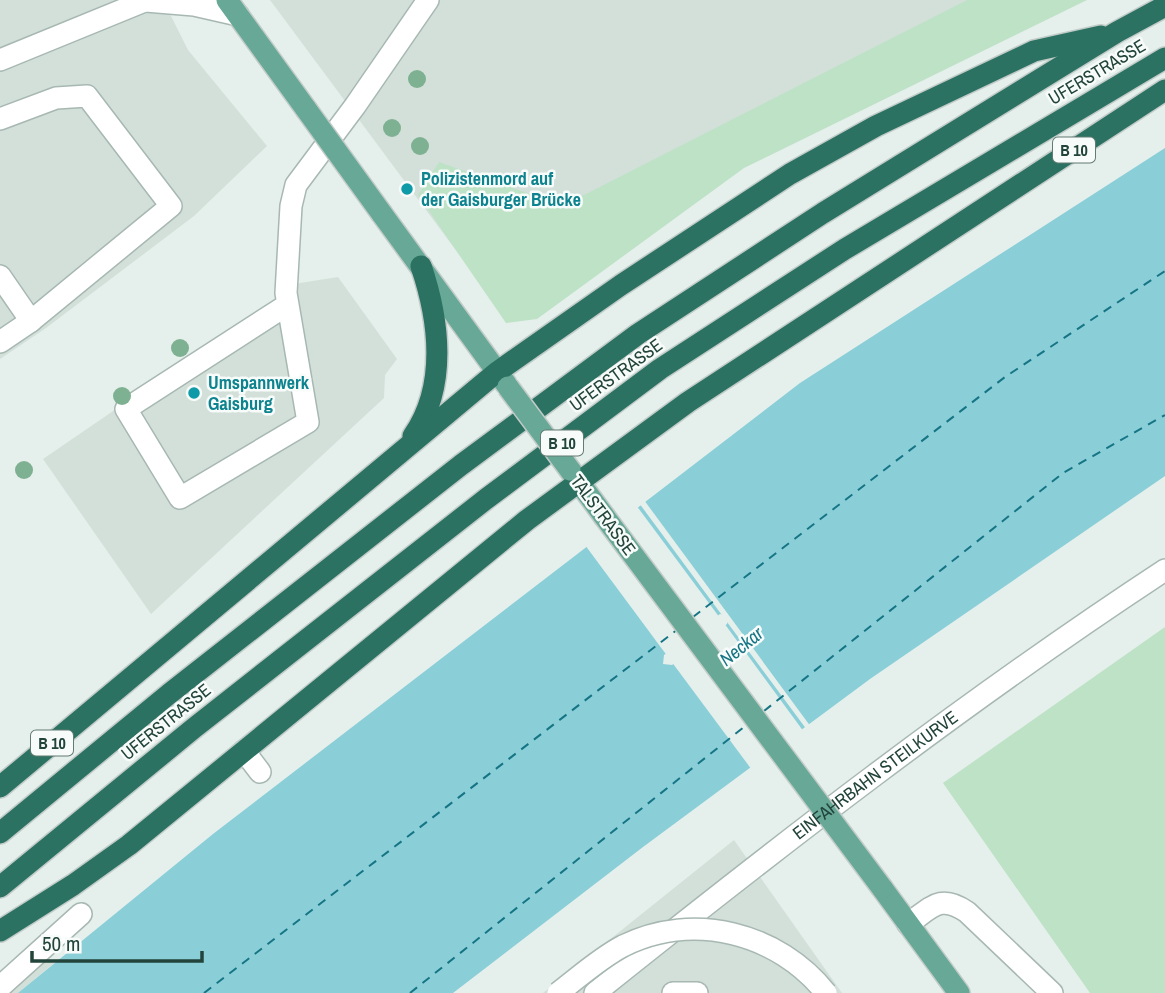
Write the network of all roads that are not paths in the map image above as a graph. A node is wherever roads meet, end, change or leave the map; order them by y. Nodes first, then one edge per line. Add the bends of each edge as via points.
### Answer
1 (146, 0) edge
2 (428, 0) edge
3 (1165, 6) edge
4 (232, 8) edge
5 (1117, 32) junction
6 (1165, 58) edge
7 (0, 60) edge
8 (1165, 90) edge
9 (0, 119) edge
10 (421, 266) junction
11 (0, 276) edge
12 (287, 305) junction
13 (31, 321) junction
14 (0, 342) edge
15 (503, 379) junction
16 (406, 446) junction
17 (579, 482) junction
18 (1165, 570) edge
19 (244, 751) junction
20 (260, 772) dead end
21 (0, 787) edge
22 (0, 833) edge
23 (0, 887) edge
24 (80, 914) dead end
25 (908, 924) junction
26 (0, 931) edge
27 (0, 987) edge
28 (558, 993) edge
29 (596, 993) edge
30 (673, 993) edge
31 (697, 993) edge
32 (826, 993) edge
33 (958, 993) edge
34 (1052, 993) edge

1 - 4 street
1 - 7 street
2 - 12 street via 296,185
3 - 5 highway, UFERSTRASSE / B 10
4 - 10 main road, TALSTRASSE, bridge
5 - 15 highway, B 10 via 1034,51 876,126 790,174 721,218
5 - 22 highway, UFERSTRASSE / B 10 via 823,213 638,334 461,465
6 - 23 highway, UFERSTRASSE / B 10 via 845,249 660,369 194,728
8 - 17 highway, B 10 via 688,402
9 - 13 street via 56,98 87,96 171,206
10 - 15 main road, TALSTRASSE
10 - 16 highway, B 10 via 433,305 437,359 426,411
11 - 13 street
12 - 12 street via 126,410 180,498 308,422
13 - 14 street
15 - 16 highway, B 10
15 - 17 main road, TALSTRASSE, bridge
16 - 21 highway, B 10
17 - 19 highway, B 10 via 516,528
17 - 25 main road, TALSTRASSE, bridge
18 - 29 street, EINFAHRBAHN STEILKURVE via 935,729
19 - 20 street
19 - 26 highway, B 10 via 129,845
24 - 27 street
25 - 33 main road, TALSTRASSE
25 - 34 street via 940,902 954,904
28 - 32 street, bridge via 622,946 694,929 731,933 767,945 802,966
30 - 31 street

